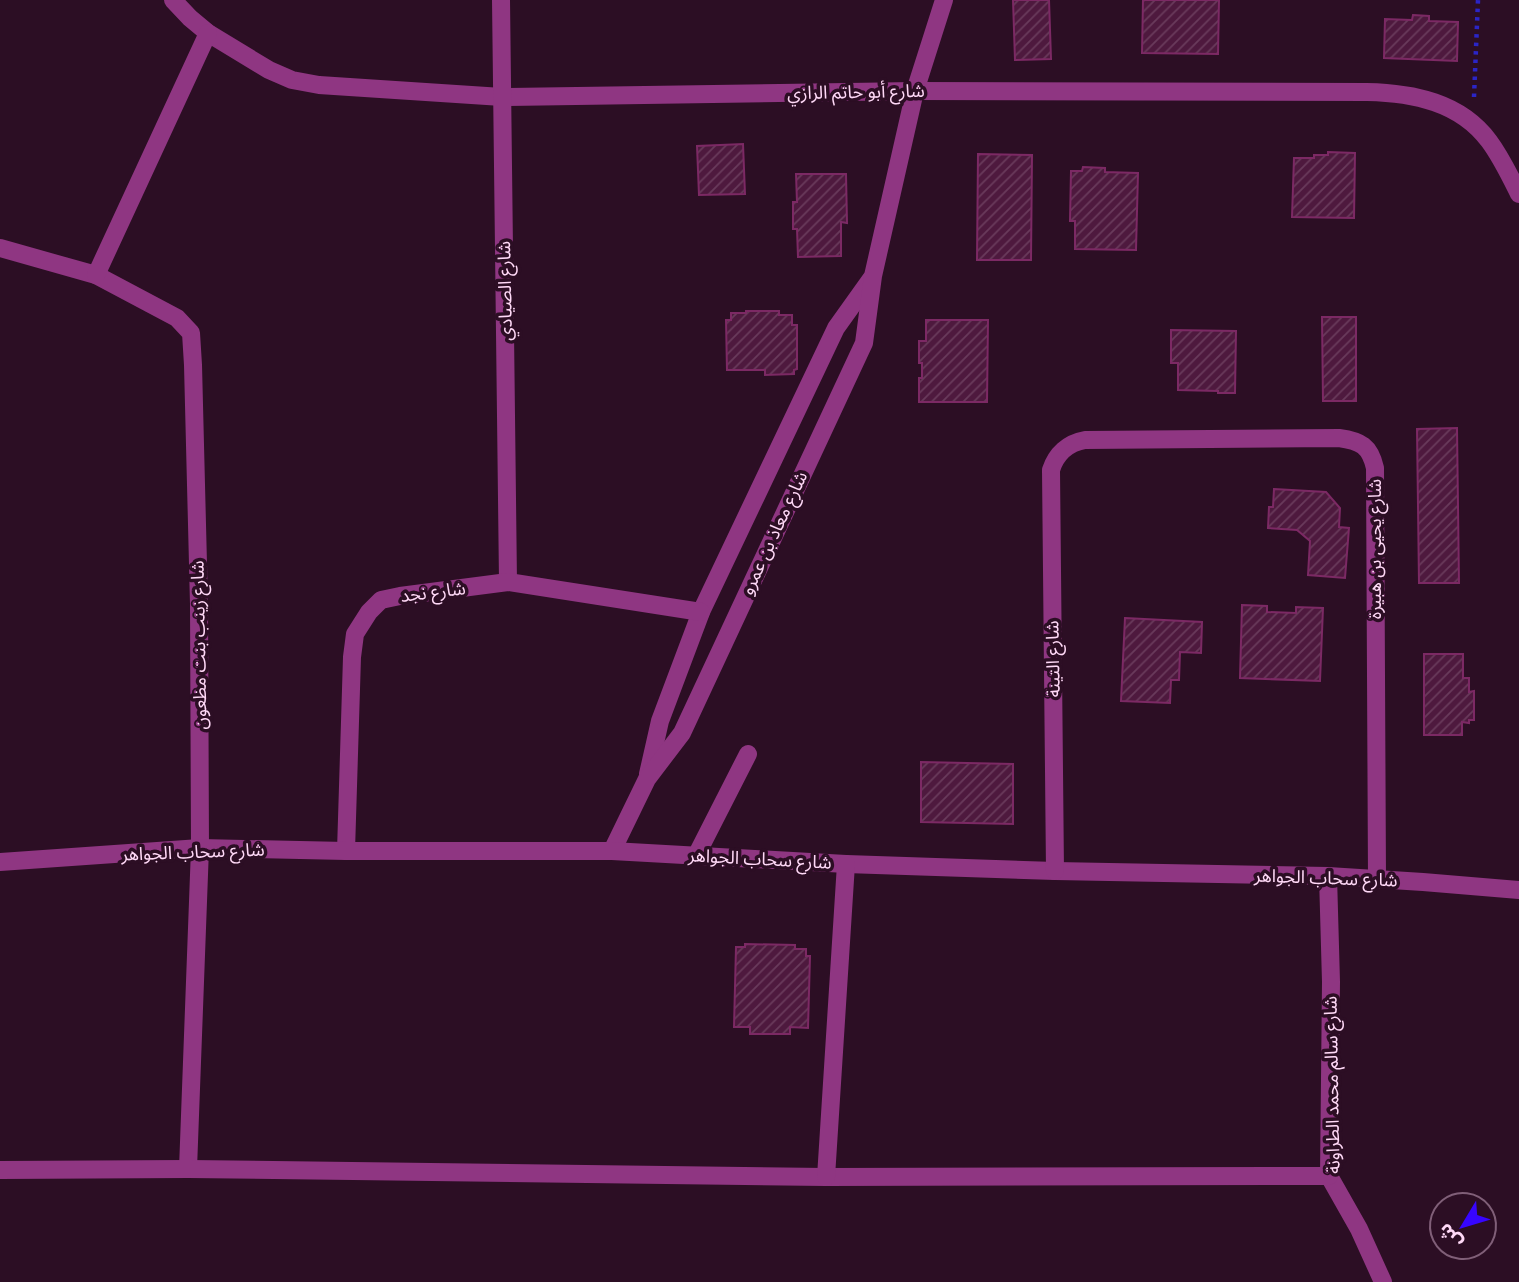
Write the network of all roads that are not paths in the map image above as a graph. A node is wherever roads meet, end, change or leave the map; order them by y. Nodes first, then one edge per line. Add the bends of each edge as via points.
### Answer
1 (173, 0) edge
2 (501, 0) edge
3 (944, 0) edge
4 (208, 33) junction
5 (915, 91) junction
6 (502, 97) junction
7 (1519, 194) edge
8 (0, 248) edge
9 (96, 275) junction
10 (873, 276) junction
11 (1062, 451) joint
12 (508, 582) junction
13 (701, 612) junction
14 (748, 754) dead end
15 (647, 779) junction
16 (200, 848) junction
17 (346, 851) junction
18 (612, 851) junction
19 (696, 856) junction
20 (0, 862) edge
21 (846, 864) junction
22 (1055, 871) junction
23 (1328, 876) junction
24 (1377, 879) junction
25 (1519, 890) edge
26 (188, 1169) junction
27 (0, 1170) edge
28 (1329, 1176) junction
29 (826, 1177) junction
30 (1382, 1282) edge

1 - 4 street, شارع أبو حاتم الرازي
2 - 6 street, شارع الصيادي
3 - 5 street, شارع معاذ بن عمرو
4 - 6 street, شارع أبو حاتم الرازي via 292,80
4 - 9 street
5 - 6 street, شارع أبو حاتم الرازي
5 - 7 street, شارع أبو حاتم الرازي via 1403,95 1436,103 1473,123 1494,148
5 - 10 street, شارع معاذ بن عمرو
6 - 12 street, شارع الصيادي
8 - 9 street, شارع زينب بنت مظعون
9 - 16 street, شارع زينب بنت مظعون via 177,318 191,333
10 - 13 street, شارع معاذ بن عمرو via 836,328
10 - 15 street, شارع معاذ بن عمرو via 864,343 682,733
11 - 22 street, شارع التينة via 1051,470
11 - 24 street, شارع يحيى بن هبيرة via 1084,440 1339,438 1359,442 1369,450 1375,468
12 - 13 street, شارع نجد
12 - 17 street, شارع نجد via 381,600 355,634
13 - 15 street, شارع معاذ بن عمرو via 660,721
14 - 19 street
15 - 18 street, شارع معاذ بن عمرو
16 - 17 street, شارع سحاب الجواهر
16 - 20 street, شارع سحاب الجواهر
16 - 26 street, شارع زينب بنت مظعون
17 - 18 street, شارع سحاب الجواهر
18 - 19 street, شارع سحاب الجواهر
19 - 21 street, شارع سحاب الجواهر
21 - 22 street, شارع سحاب الجواهر
21 - 29 street
22 - 23 street, شارع سحاب الجواهر
23 - 24 street, شارع سحاب الجواهر
23 - 28 street, شارع سالم محمد الطراونة
24 - 25 street, شارع سحاب الجواهر
26 - 27 street
26 - 29 street
28 - 29 street
28 - 30 street, شارع سالم محمد الطراونة

